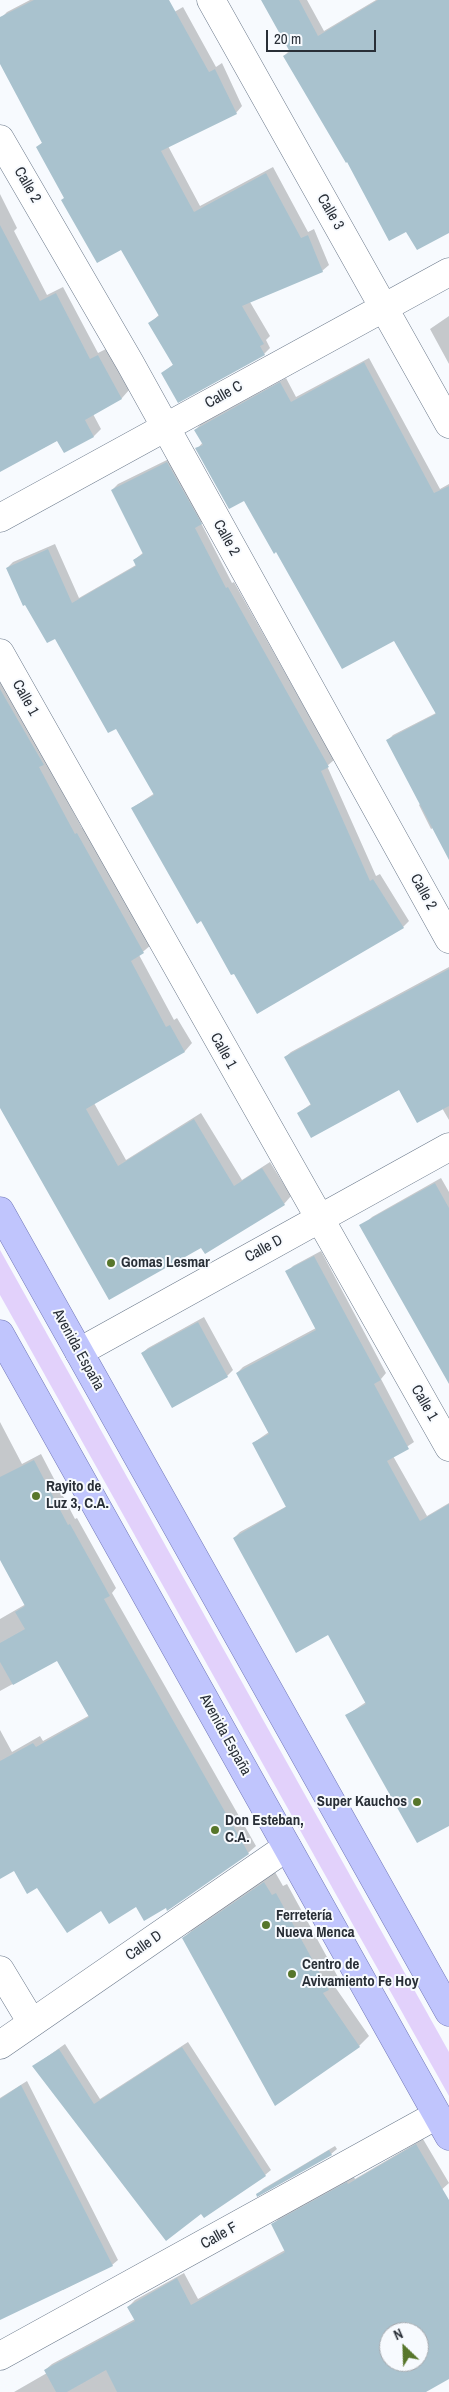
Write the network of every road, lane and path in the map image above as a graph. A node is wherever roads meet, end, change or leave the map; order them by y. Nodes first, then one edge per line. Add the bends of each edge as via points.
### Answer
1 (211, 0) edge
2 (0, 138) edge
3 (449, 272) edge
4 (384, 308) junction
5 (449, 424) edge
6 (165, 427) junction
7 (0, 518) edge
8 (0, 653) edge
9 (449, 938) edge
10 (449, 1147) edge
11 (0, 1211) edge
12 (319, 1219) junction
13 (0, 1334) edge
14 (79, 1352) junction
15 (449, 1447) edge
16 (287, 1847) junction
17 (0, 1970) edge
18 (449, 2012) edge
19 (32, 2024) junction
20 (0, 2045) edge
21 (443, 2126) edge
22 (0, 2356) edge

1 - 4 street, Calle 3
2 - 6 street, Calle 2
3 - 4 street, Calle C
4 - 5 street, Calle 3
4 - 6 street, Calle C
6 - 7 street, Calle C
6 - 9 street, Calle 2
8 - 12 street, Calle 1
10 - 12 street, Calle D
11 - 14 main road, Avenida España
12 - 14 street, Calle D
12 - 15 street, Calle 1
13 - 16 main road, Avenida España
14 - 18 main road, Avenida España
16 - 19 street, Calle D
16 - 21 main road, Avenida España
17 - 19 street
19 - 20 street, Calle D
21 - 22 street, Calle F

